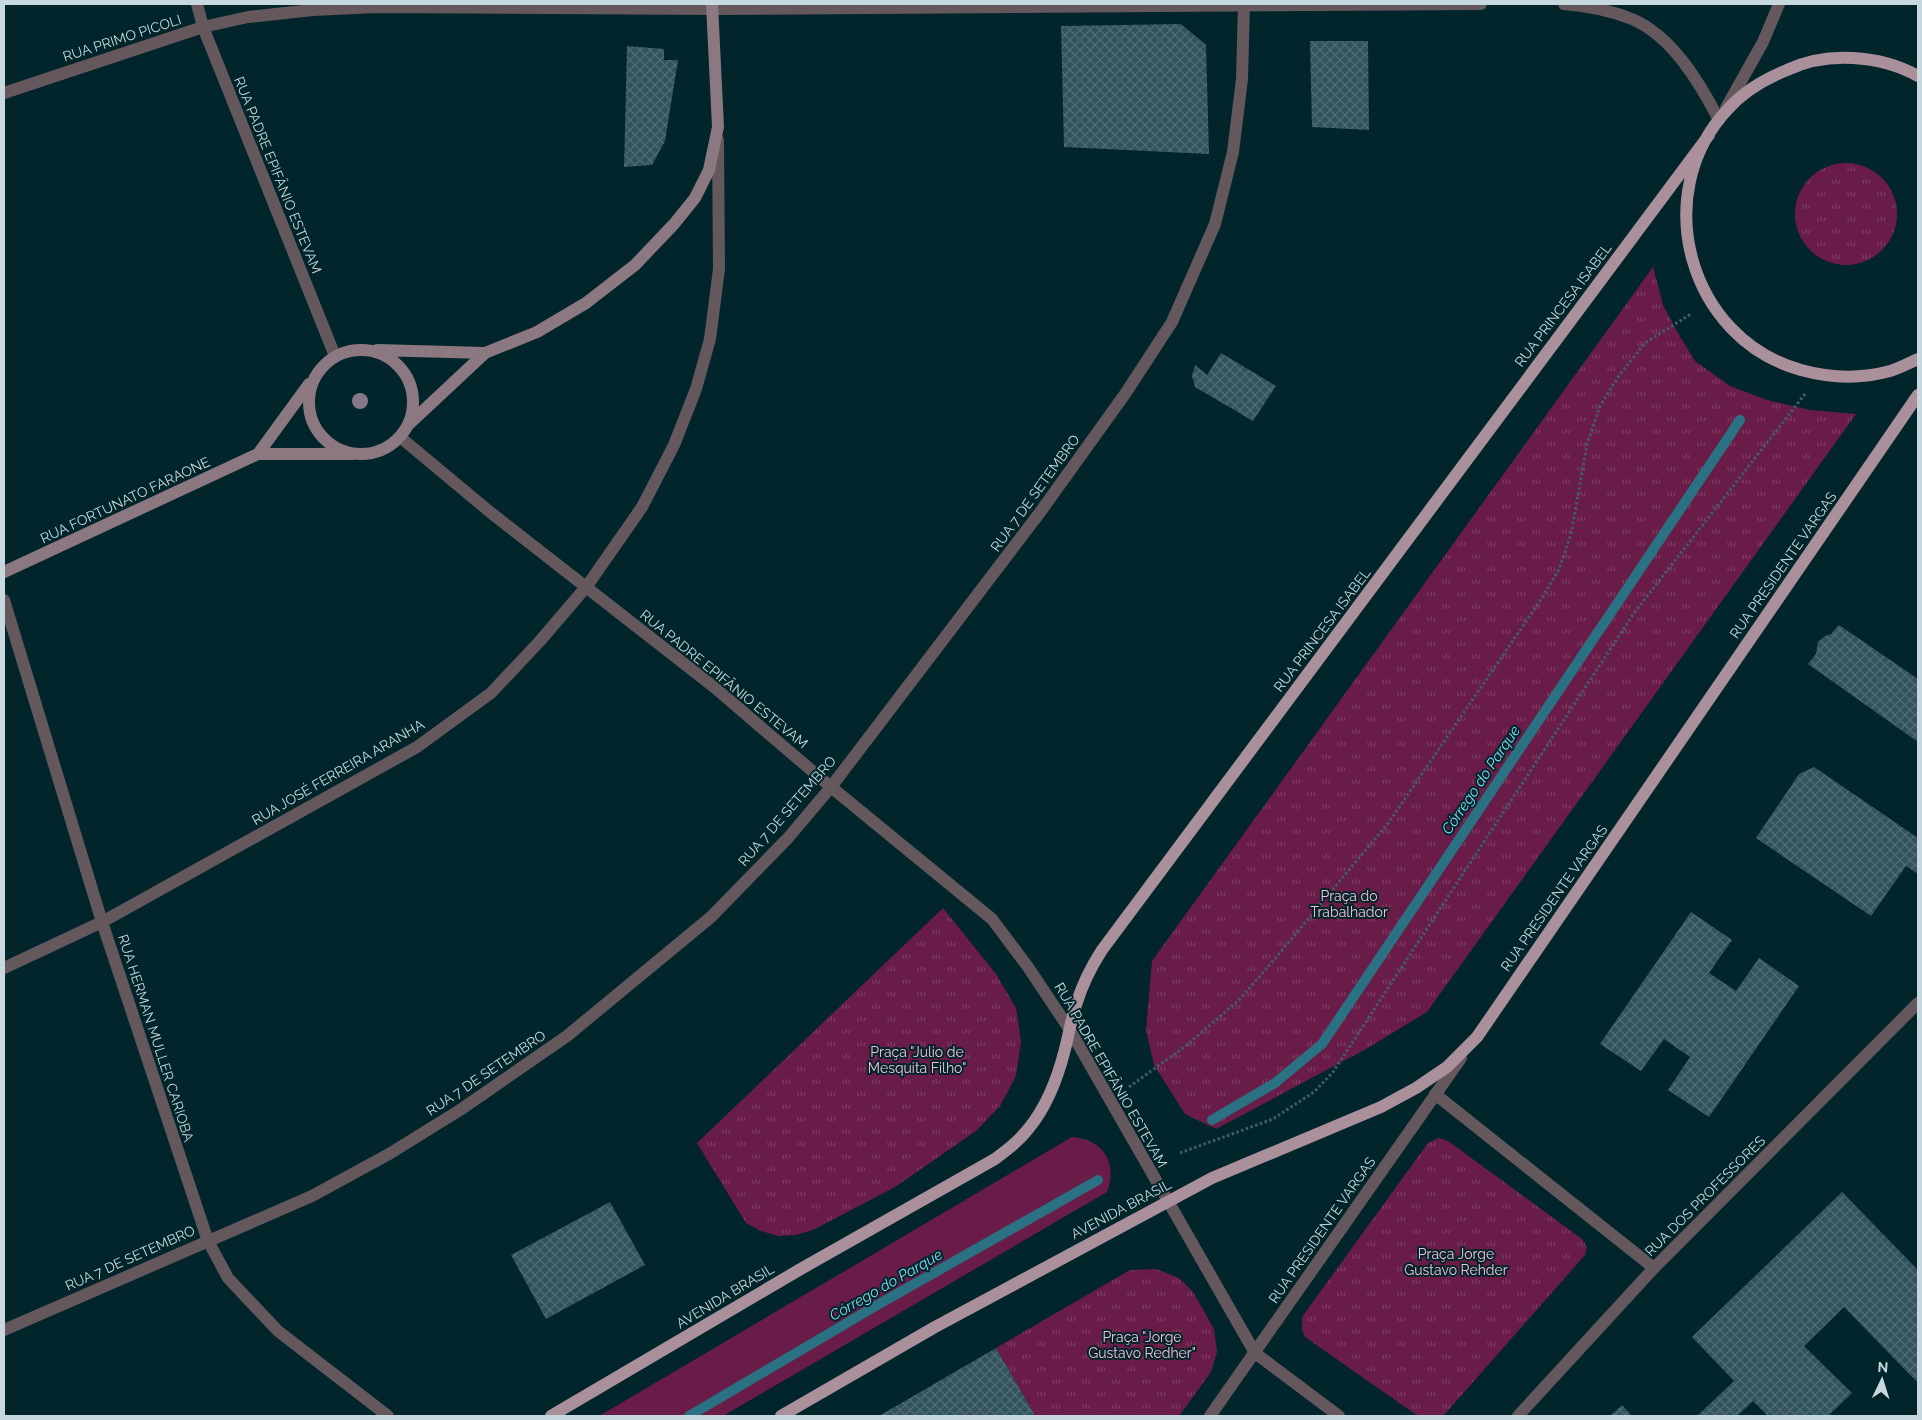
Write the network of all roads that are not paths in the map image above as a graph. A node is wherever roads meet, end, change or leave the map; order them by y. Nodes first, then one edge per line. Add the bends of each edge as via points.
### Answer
1 (197, 4) edge
2 (1244, 4) edge
3 (1481, 4) edge
4 (1564, 4) edge
5 (1778, 4) edge
6 (712, 6) edge
7 (203, 27) junction
8 (1918, 76) edge
9 (4, 93) edge
10 (1719, 120) junction
11 (718, 127) junction
12 (1709, 134) junction
13 (367, 350) junction
14 (485, 353) junction
15 (335, 356) junction
16 (1918, 359) edge
17 (322, 366) junction
18 (1918, 395) edge
19 (409, 424) junction
20 (400, 438) junction
21 (258, 454) junction
22 (353, 454) junction
23 (4, 572) edge
24 (587, 586) junction
25 (4, 600) edge
26 (832, 787) junction
27 (102, 922) junction
28 (4, 968) edge
29 (1918, 1003) edge
30 (1070, 1030) junction
31 (1477, 1037) junction
32 (1435, 1094) junction
33 (995, 1159) joint
34 (1167, 1202) junction
35 (208, 1241) junction
36 (1654, 1268) junction
37 (4, 1330) edge
38 (1255, 1353) junction
39 (388, 1416) edge
40 (551, 1416) edge
41 (781, 1416) edge
42 (1210, 1416) edge
43 (1339, 1416) edge
44 (1518, 1416) edge

1 - 7 street, RUA PADRE EPIFÂNIO ESTEVAM
2 - 3 street, RUA PRIMO PICOLI
2 - 6 street, RUA PRIMO PICOLI
2 - 26 street, RUA 7 DE SETEMBRO via 1242,79 1233,152 1215,224 1172,322 1041,511
4 - 10 street via 1598,8 1634,19 1662,38 1702,86
5 - 10 street via 1763,42
6 - 7 street, RUA PRIMO PICOLI via 376,7 248,16
6 - 11 main road
7 - 9 street, RUA PRIMO PICOLI
7 - 15 street, RUA PADRE EPIFÂNIO ESTEVAM
8 - 10 main road via 1906,69 1870,59 1834,58 1798,65 1764,80 1735,101
10 - 12 main road
11 - 14 main road via 709,170 695,198 634,265 586,303 545,327
11 - 24 street, RUA JOSÉ FERREIRA ARANHA via 720,269 710,339 696,389 674,445 642,508
12 - 16 main road via 1694,166 1686,201 1686,236 1694,270 1710,302 1725,322 1763,354 1820,375 1856,377 1891,370
12 - 30 main road, RUA PRINCESA ISABEL via 1102,950 1082,987
13 - 14 main road
13 - 15 main road via 350,350
13 - 19 main road via 383,354 397,363 407,376 413,391 414,408
14 - 19 main road
15 - 17 main road
17 - 21 main road
17 - 22 main road via 309,394 309,411 314,426 324,439
18 - 31 main road, RUA PRESIDENTE VARGAS
19 - 20 main road
20 - 22 main road via 371,454
20 - 24 street, RUA PADRE EPIFÂNIO ESTEVAM
21 - 22 main road
21 - 23 main road, RUA FORTUNATO FARAONE
24 - 26 street, RUA PADRE EPIFÂNIO ESTEVAM
24 - 27 street, RUA JOSÉ FERREIRA ARANHA via 492,693 417,747
25 - 27 street, RUA HERMAN MULLER CARIOBA
26 - 30 street, RUA PADRE EPIFÂNIO ESTEVAM via 992,919
26 - 35 street, RUA 7 DE SETEMBRO via 788,838 711,917 567,1036 460,1110 389,1154 312,1196
27 - 28 street, RUA JOSÉ FERREIRA ARANHA
27 - 35 street, RUA HERMAN MULLER CARIOBA
29 - 36 street, RUA DOS PROFESSORES
30 - 33 main road, RUA PRINCESA ISABEL via 1059,1070 1041,1110 1029,1129
30 - 34 street, RUA PADRE EPIFÂNIO ESTEVAM
31 - 32 street, RUA PRESIDENTE VARGAS
31 - 34 main road, AVENIDA BRASIL via 1447,1067 1399,1098 1212,1178
32 - 36 street
32 - 38 street, RUA PRESIDENTE VARGAS
33 - 40 main road, AVENIDA BRASIL
34 - 38 street, RUA PADRE EPIFÂNIO ESTEVAM
34 - 41 main road, AVENIDA BRASIL via 935,1327
35 - 37 street, RUA 7 DE SETEMBRO
35 - 39 street, RUA HERMAN MULLER CARIOBA via 228,1278 278,1330
36 - 44 street, RUA DOS PROFESSORES
38 - 42 street, RUA PRESIDENTE VARGAS
38 - 43 street, RUA PADRE EPIFÂNIO ESTEVAM

